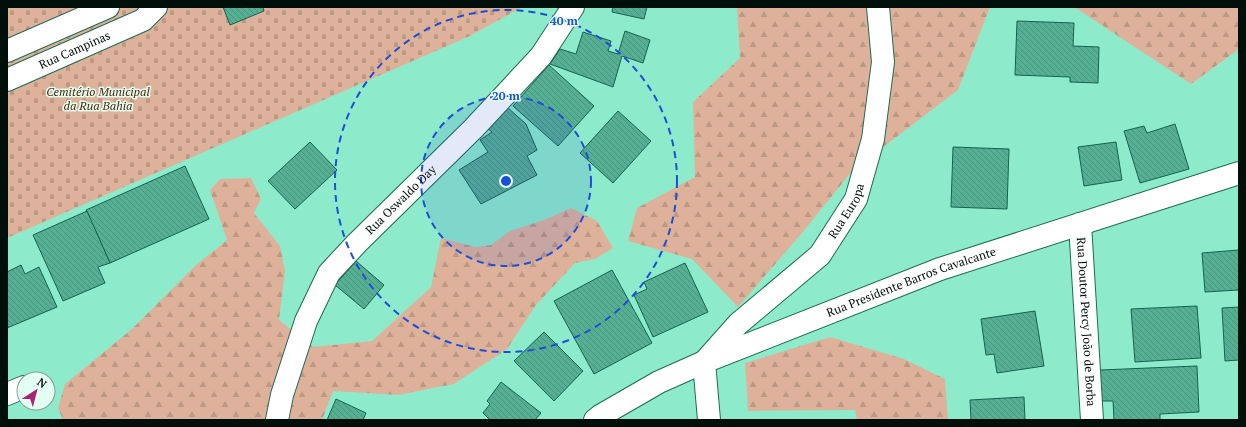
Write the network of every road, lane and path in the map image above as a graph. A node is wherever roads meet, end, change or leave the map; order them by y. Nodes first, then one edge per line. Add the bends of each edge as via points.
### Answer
1 (108, 7) edge
2 (572, 7) edge
3 (878, 7) edge
4 (146, 11) edge
5 (7, 51) edge
6 (7, 80) edge
7 (1239, 173) edge
8 (1080, 224) junction
9 (704, 362) junction
10 (277, 420) edge
11 (596, 420) edge
12 (709, 420) edge
13 (1092, 420) edge

1 - 5 street
2 - 10 street, Rua Oswaldo Day via 536,62 330,273 306,321 282,394
3 - 9 street, Rua Europa via 883,62 873,139 856,199 820,255 738,324
4 - 6 street, Rua Campinas
7 - 8 street, Rua Presidente Barros Cavalcante
8 - 9 street, Rua Presidente Barros Cavalcante via 940,270
8 - 13 street, Rua Doutor Percy João de Borba
9 - 11 street, Rua Presidente Barros Cavalcante via 660,382
9 - 12 street

